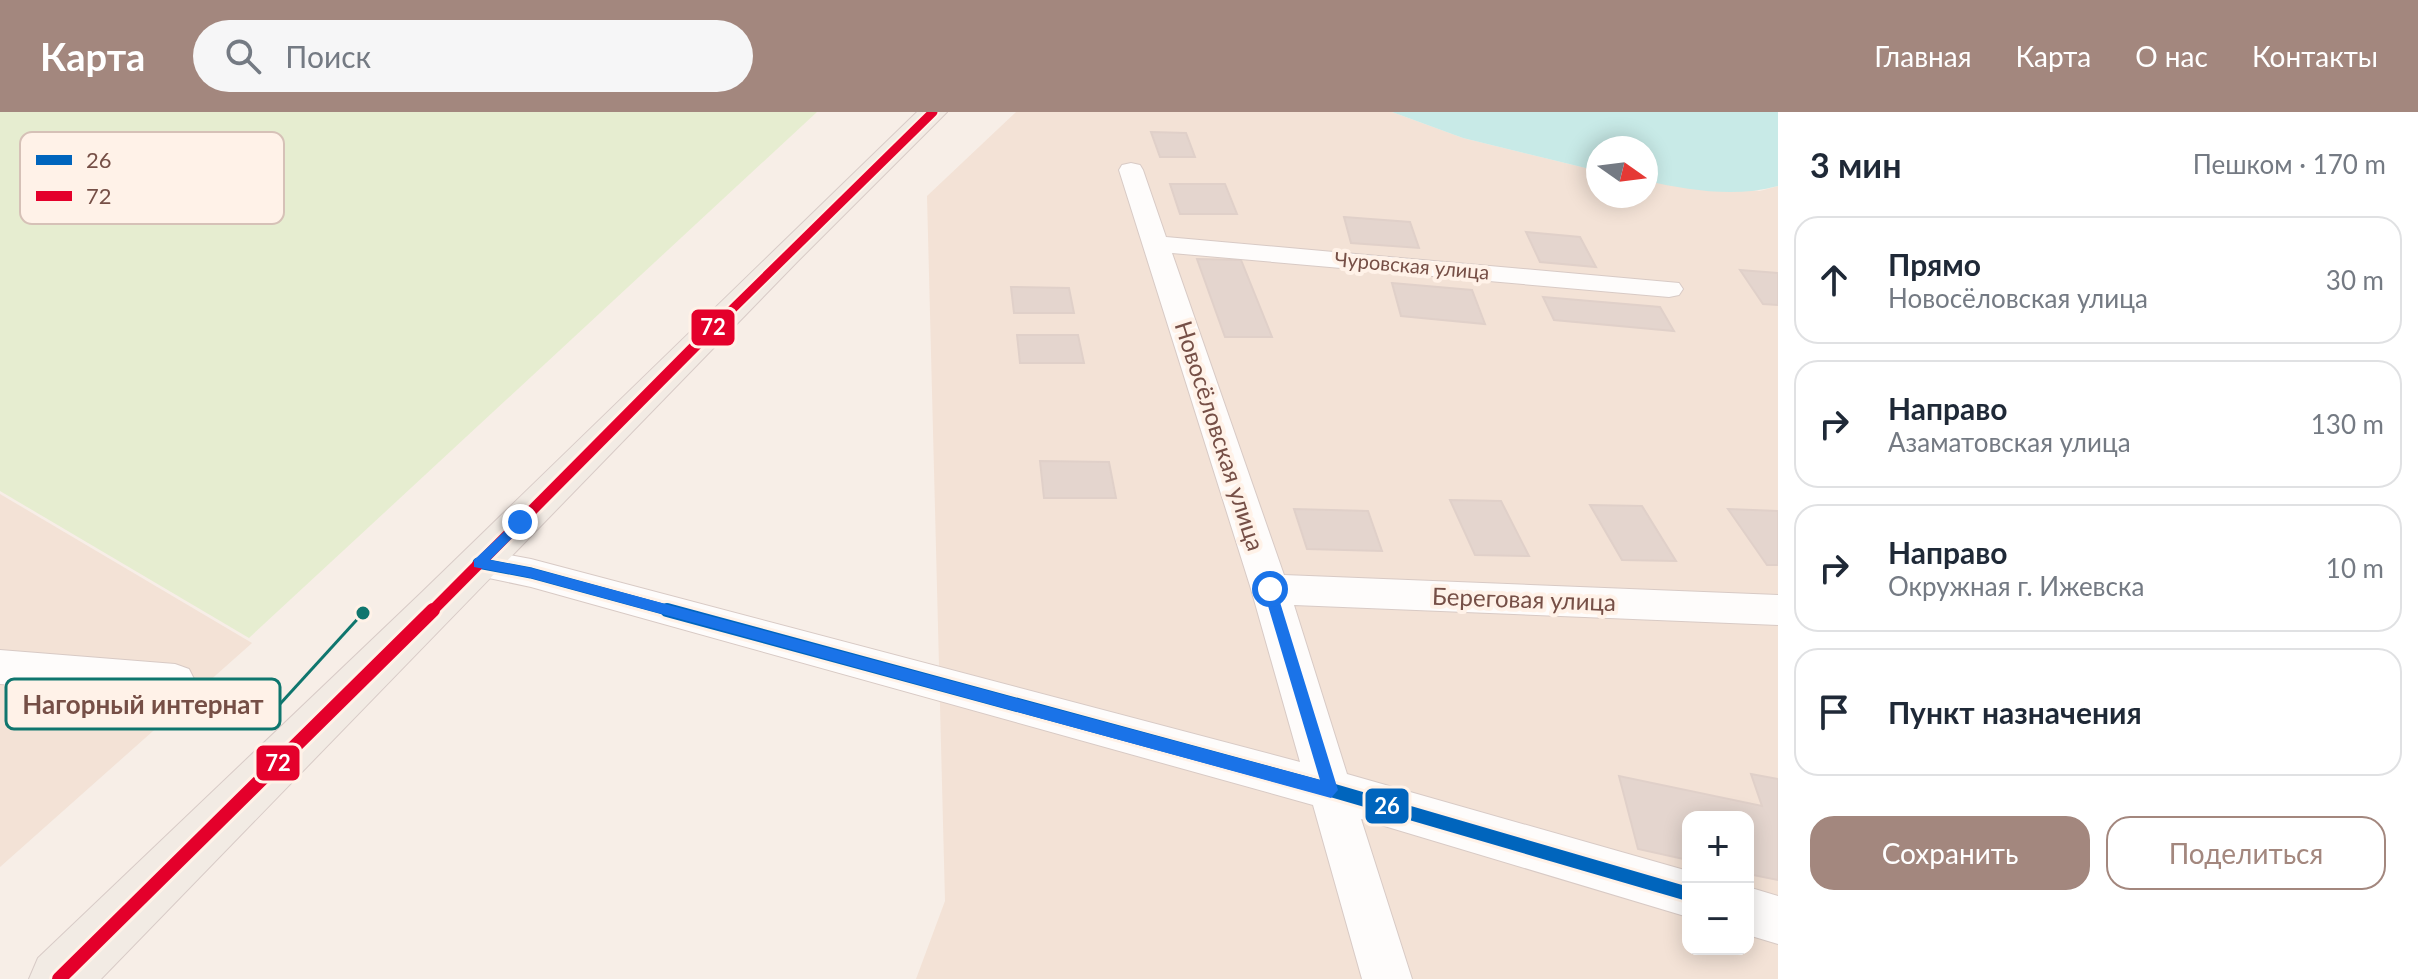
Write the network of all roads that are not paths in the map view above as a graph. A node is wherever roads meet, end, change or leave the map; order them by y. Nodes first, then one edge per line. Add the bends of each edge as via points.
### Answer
1 (933, 112) edge
2 (1131, 170) dead end
3 (1155, 244) junction
4 (1669, 289) dead end
5 (478, 563) junction
6 (1270, 589) junction
7 (1778, 610) edge
8 (0, 667) edge
9 (175, 681) dead end
10 (1331, 790) junction
11 (1682, 892) edge
12 (1754, 913) edge
13 (1778, 920) edge
14 (59, 979) edge
15 (1387, 979) edge

1 - 5 main road
2 - 3 street, Новосёловская улица
3 - 4 street, Чуровская улица
3 - 6 street, Новосёловская улица
5 - 10 street
5 - 14 main road
6 - 7 street, Береговая улица
6 - 10 street, Новосёловская улица
8 - 9 street
10 - 11 street
10 - 15 street, Новосёловская улица
12 - 13 street

